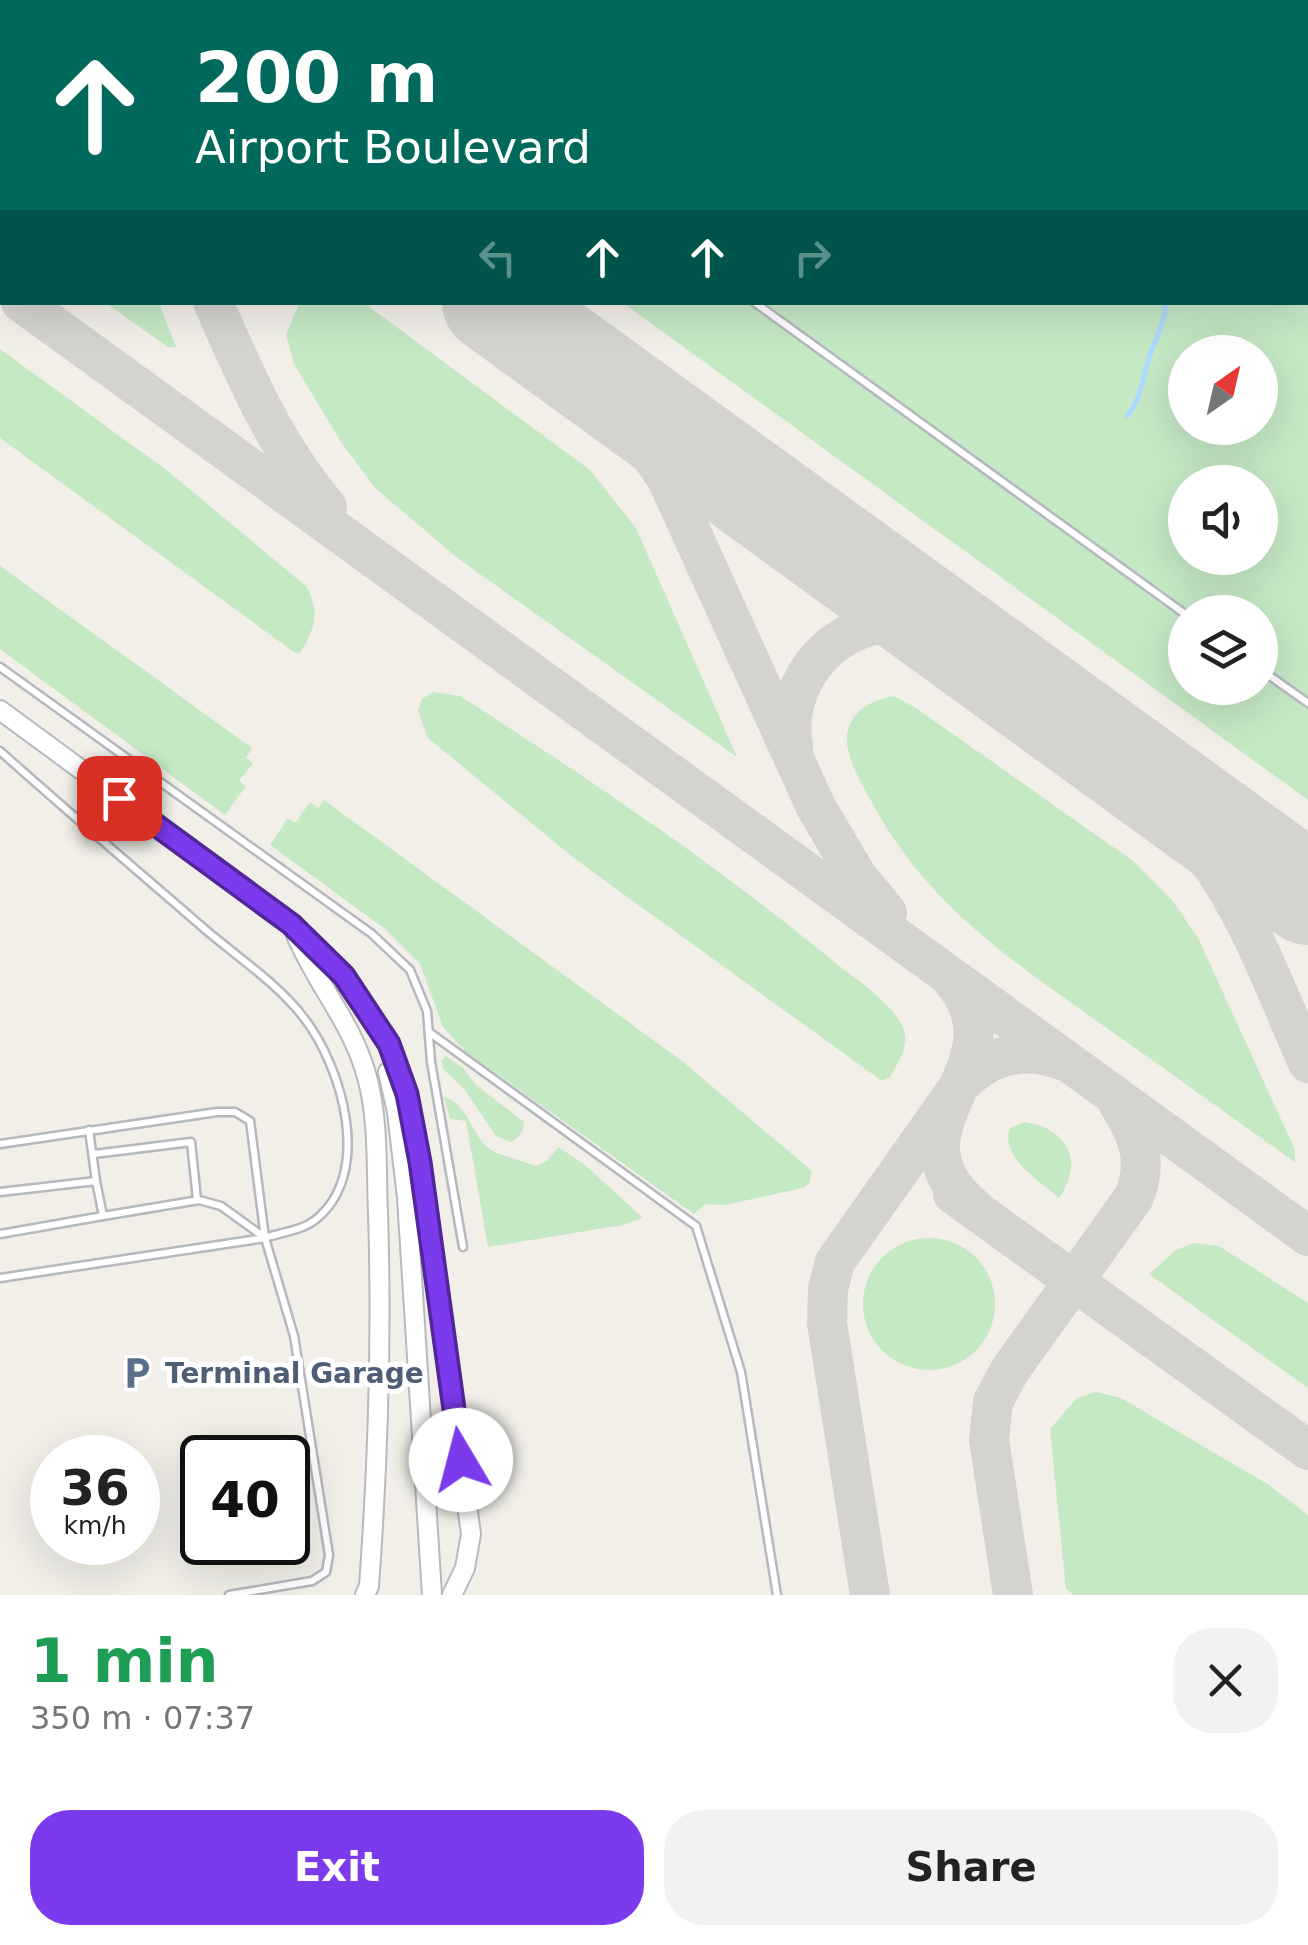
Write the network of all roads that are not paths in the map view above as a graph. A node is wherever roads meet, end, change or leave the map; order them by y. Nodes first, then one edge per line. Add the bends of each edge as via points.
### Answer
1 (758, 305) edge
2 (1168, 602) edge
3 (0, 668) edge
4 (1278, 682) edge
5 (1308, 703) edge
6 (0, 710) edge
7 (0, 751) edge
8 (291, 924) junction
9 (369, 1014) junction
10 (428, 1031) junction
11 (88, 1130) junction
12 (0, 1144) edge
13 (94, 1154) junction
14 (96, 1181) junction
15 (0, 1192) edge
16 (197, 1200) junction
17 (103, 1216) junction
18 (0, 1234) edge
19 (265, 1238) junction
20 (463, 1247) dead end
21 (0, 1278) edge
22 (368, 1592) edge
23 (228, 1595) edge
24 (432, 1595) edge
25 (452, 1595) edge
26 (778, 1595) edge

1 - 2 lane
3 - 10 lane via 372,934 410,970
4 - 5 lane
6 - 8 street
7 - 19 lane via 264,980 320,1041 345,1106 338,1190 315,1220
8 - 9 street via 344,976
8 - 22 street via 351,1031 374,1108 378,1370
9 - 24 street via 397,1112 408,1198
9 - 25 street via 389,1044 407,1094 420,1162 471,1534
10 - 20 lane
10 - 26 lane via 696,1226 742,1372
11 - 12 lane
11 - 13 lane
11 - 19 lane via 217,1112 250,1121
13 - 14 lane
13 - 16 lane via 191,1142
14 - 15 lane
14 - 17 lane
16 - 17 lane
16 - 19 lane via 221,1206
17 - 18 lane
19 - 21 lane
19 - 23 lane via 294,1336 329,1555 326,1572 312,1581

